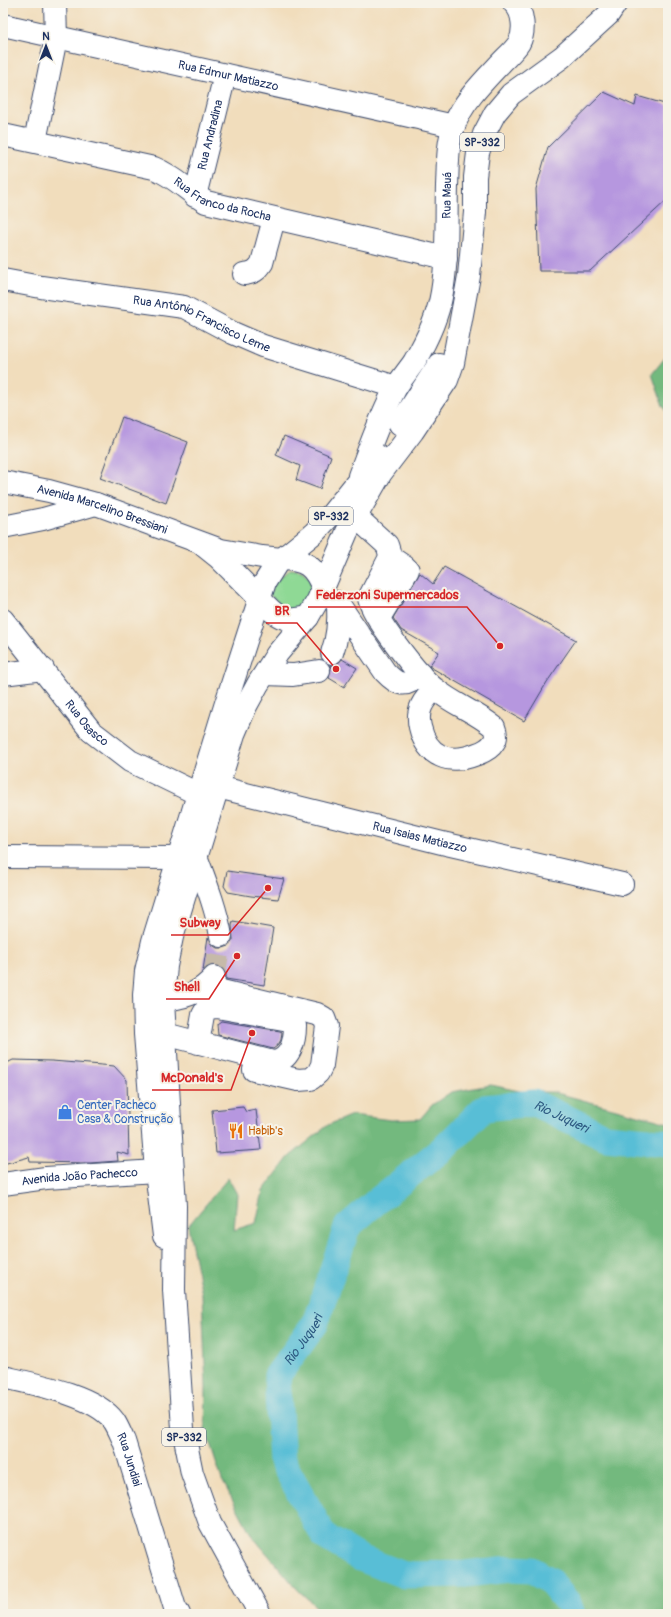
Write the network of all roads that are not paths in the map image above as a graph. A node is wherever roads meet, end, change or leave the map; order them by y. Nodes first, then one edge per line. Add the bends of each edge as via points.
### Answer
1 (55, 3) edge
2 (616, 3) edge
3 (518, 10) edge
4 (3, 25) edge
5 (56, 38) junction
6 (225, 75) junction
7 (454, 126) junction
8 (3, 135) edge
9 (35, 141) junction
10 (195, 196) junction
11 (274, 219) junction
12 (446, 258) junction
13 (244, 274) dead end
14 (3, 280) edge
15 (457, 336) junction
16 (396, 387) junction
17 (3, 482) edge
18 (357, 482) junction
19 (49, 491) junction
20 (96, 504) junction
21 (355, 516) junction
22 (11, 525) edge
23 (199, 542) junction
24 (282, 558) junction
25 (330, 596) junction
26 (260, 599) junction
27 (308, 617) junction
28 (3, 620) edge
29 (332, 653) dead end
30 (43, 669) junction
31 (319, 671) dead end
32 (3, 674) edge
33 (264, 674) junction
34 (208, 791) junction
35 (3, 857) edge
36 (188, 857) junction
37 (622, 884) dead end
38 (221, 936) tunnel mouth
39 (163, 1001) junction
40 (165, 1034) junction
41 (198, 1043) junction
42 (242, 1055) junction
43 (156, 1171) junction
44 (3, 1184) edge
45 (174, 1290) junction
46 (3, 1376) edge
47 (237, 1573) junction
48 (175, 1612) edge
49 (260, 1614) edge
50 (275, 1614) edge

1 - 5 street
2 - 15 street, SP-332 via 608,15 562,56 511,94 495,113 484,134 475,177 469,276
3 - 7 street, Rua Mauá via 522,34 519,43 466,104
4 - 5 street, Rua Edmur Matiazzo
5 - 6 street, Rua Edmur Matiazzo
5 - 9 street
6 - 7 street, Rua Edmur Matiazzo
6 - 10 street, Rua Andradina
7 - 12 street, Rua Mauá via 447,171
8 - 9 street, Rua Franco da Rocha
9 - 10 street, Rua Franco da Rocha via 154,168 168,174
10 - 11 street, Rua Franco da Rocha via 206,202
11 - 12 street, Rua Franco da Rocha
11 - 13 street via 262,263 252,273
12 - 16 street, Rua Mauá via 442,293 435,320 413,362
14 - 16 street, Rua Antônio Francisco Leme via 184,307 263,346
15 - 18 street, SP-332 via 382,451
15 - 21 street, SP-332 via 453,363 447,380
16 - 18 street, Rua Mauá via 383,413
17 - 19 street, Avenida Marcelino Bressiani
18 - 24 street, SP-332 via 314,533
19 - 20 street, Avenida Marcelino Bressiani
19 - 22 street via 42,507
20 - 22 street via 64,514
20 - 23 street, Avenida Marcelino Bressiani
21 - 25 street, SP-332
21 - 25 street via 387,545 390,557 369,598 369,603 389,635 428,682 401,684 392,680
23 - 24 street, Avenida Marcelino Bressiani via 221,550
23 - 26 street
24 - 25 street via 302,561 310,566
24 - 26 street, SP-332 via 265,582
25 - 27 street, SP-332
25 - 29 street via 338,619
26 - 27 street via 274,614 282,618 291,620
26 - 34 street, SP-332
27 - 33 street, SP-332
28 - 30 street, Rua Osasco
30 - 32 street
30 - 34 street, Rua Osasco via 91,732 130,761
31 - 33 street via 293,675
33 - 34 street, SP-332 via 246,706
34 - 36 street, SP-332
34 - 37 street, Rua Isaias Matiazzo
35 - 36 street
36 - 38 street via 211,896
36 - 39 street, SP-332 via 166,966
36 - 43 street, SP-332 via 154,941 146,971 145,1034
39 - 40 street, SP-332
39 - 42 street via 193,994 209,982 324,1018 327,1026 322,1065 311,1079 298,1080 255,1070 248,1067
40 - 41 street
40 - 45 street, SP-332 via 176,1206
41 - 42 street
41 - 42 street via 203,1015 207,1008 211,1007 217,1006 294,1023 294,1039 284,1060 273,1062
43 - 44 street, Avenida João Pachecco via 46,1178
43 - 45 street, SP-332 via 165,1244
45 - 47 street, SP-332 via 183,1429 192,1473 210,1523
46 - 48 street, Rua Jundiai via 62,1391 98,1408 114,1421 124,1441
47 - 49 street, SP-332
47 - 50 street

